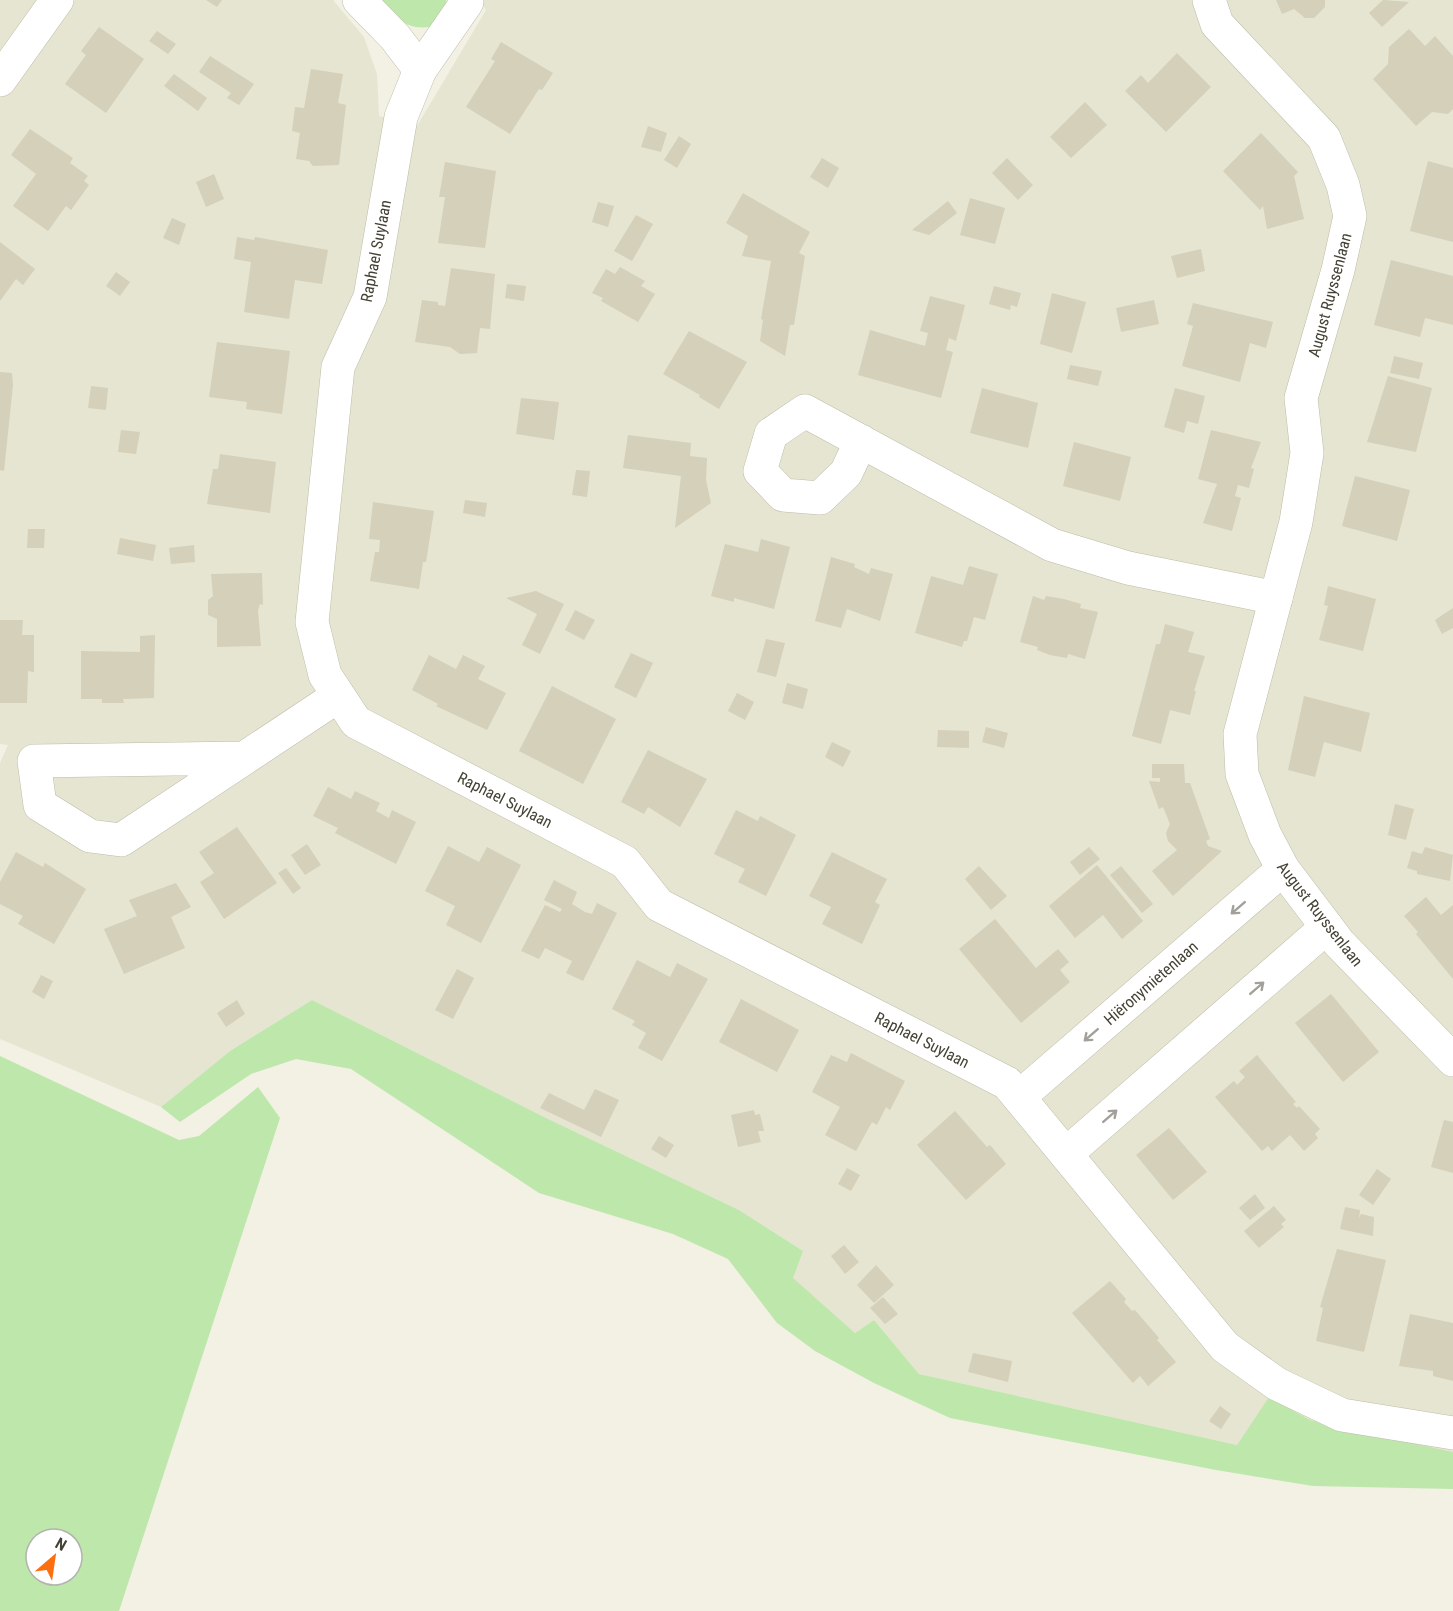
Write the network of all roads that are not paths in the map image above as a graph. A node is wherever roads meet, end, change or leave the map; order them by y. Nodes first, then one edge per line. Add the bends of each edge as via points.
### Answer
1 (57, 0) edge
2 (359, 0) edge
3 (465, 0) edge
4 (1209, 0) edge
5 (420, 70) junction
6 (0, 80) edge
7 (861, 441) dead end
8 (1276, 598) junction
9 (338, 696) junction
10 (244, 758) junction
11 (1283, 870) junction
12 (1327, 927) junction
13 (1453, 1060) edge
14 (1019, 1097) junction
15 (1066, 1154) junction
16 (1453, 1433) edge

1 - 6 street
2 - 5 street
3 - 5 street, Raphael Suylaan
4 - 8 street, August Ruyssenlaan via 1217,24 1324,138 1343,185 1350,216 1301,398 1307,453 1296,522
5 - 9 street, Raphael Suylaan via 401,117 370,297 338,367 312,622 325,675
7 - 8 street via 1052,545 1128,568
8 - 11 street, August Ruyssenlaan via 1240,734 1242,774 1265,836
9 - 10 street
9 - 14 street, Raphael Suylaan via 356,722 625,862 659,905 1006,1083
10 - 10 street via 121,840 90,836 40,805 34,762
11 - 12 street, August Ruyssenlaan
11 -> 14 street, Hiëronymietenlaan
12 - 13 street, August Ruyssenlaan
15 -> 12 street
14 - 15 street, Raphael Suylaan
15 - 16 street, Raphael Suylaan via 1225,1347 1268,1378 1342,1414

